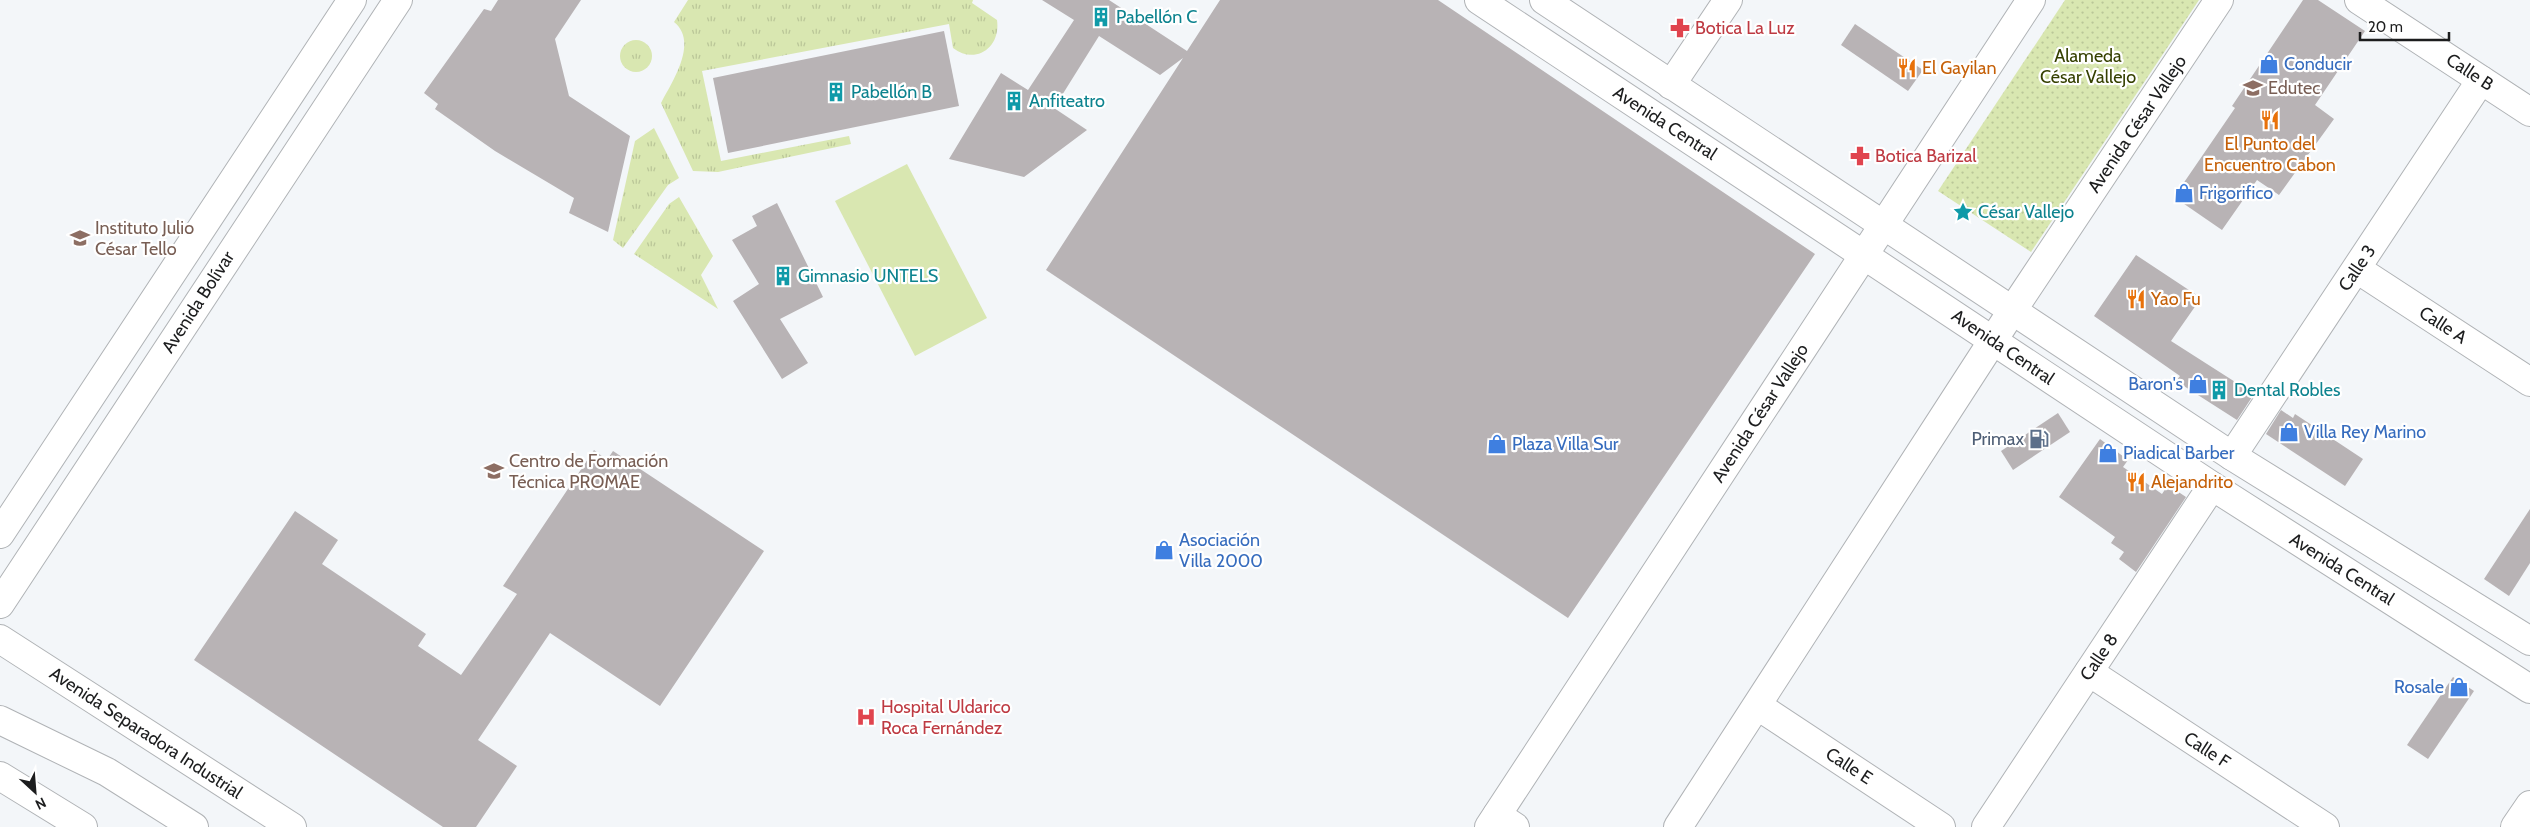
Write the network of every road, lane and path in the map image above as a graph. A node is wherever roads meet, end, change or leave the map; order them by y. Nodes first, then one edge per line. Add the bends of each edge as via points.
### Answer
1 (352, 0) edge
2 (398, 0) edge
3 (1479, 0) edge
4 (1544, 0) edge
5 (1728, 0) edge
6 (2031, 0) edge
7 (2219, 0) edge
8 (2359, 0) edge
9 (2482, 80) junction
10 (1671, 85) junction
11 (2530, 112) edge
12 (207, 220) junction
13 (1883, 225) junction
14 (239, 240) junction
15 (1864, 254) junction
16 (2357, 269) junction
17 (147, 309) junction
18 (2012, 311) junction
19 (180, 329) junction
20 (1993, 341) junction
21 (2530, 382) edge
22 (2232, 456) junction
23 (2212, 486) junction
24 (0, 534) edge
25 (0, 604) edge
26 (0, 638) edge
27 (2530, 641) edge
28 (2089, 672) junction
29 (2530, 689) edge
30 (1758, 706) junction
31 (0, 720) edge
32 (0, 776) edge
33 (2530, 805) edge
34 (1500, 823) edge
35 (83, 827) edge
36 (194, 827) edge
37 (292, 827) edge
38 (1678, 827) edge
39 (1941, 827) edge
40 (1986, 827) edge
41 (2324, 827) edge
42 (2516, 827) edge

1 - 12 street
2 - 14 street, Avenida Bolívar
3 - 15 street, Avenida Central
4 - 10 street, Avenida Central
5 - 10 street
6 - 13 street, Avenida César Vallejo
7 - 18 street, Avenida César Vallejo
8 - 9 street, Calle B
9 - 11 street, Calle B
9 - 16 street, Calle 3
10 - 13 street, Avenida Central
12 - 14 street
12 - 17 street
13 - 15 street, Avenida César Vallejo
13 - 18 street, Avenida Central
14 - 19 street, Avenida Bolívar
15 - 20 street, Avenida Central
15 - 34 street, Avenida César Vallejo
16 - 21 street, Calle A
16 - 22 street, Calle 3
17 - 19 street
17 - 24 street
18 - 20 street, Avenida César Vallejo
18 - 22 street, Avenida Central
19 - 25 street, Avenida Bolívar
20 - 23 street, Avenida Central
20 - 30 street, Avenida César Vallejo
22 - 27 street, Avenida Central
23 - 28 street, Calle 8
23 - 29 street, Avenida Central
26 - 37 street, Avenida Separadora Industrial
28 - 40 street, Calle 8
28 - 41 street, Calle F
30 - 38 street, Avenida César Vallejo
30 - 39 street, Calle E
31 - 36 street via 107,772
32 - 35 street
33 - 42 street

